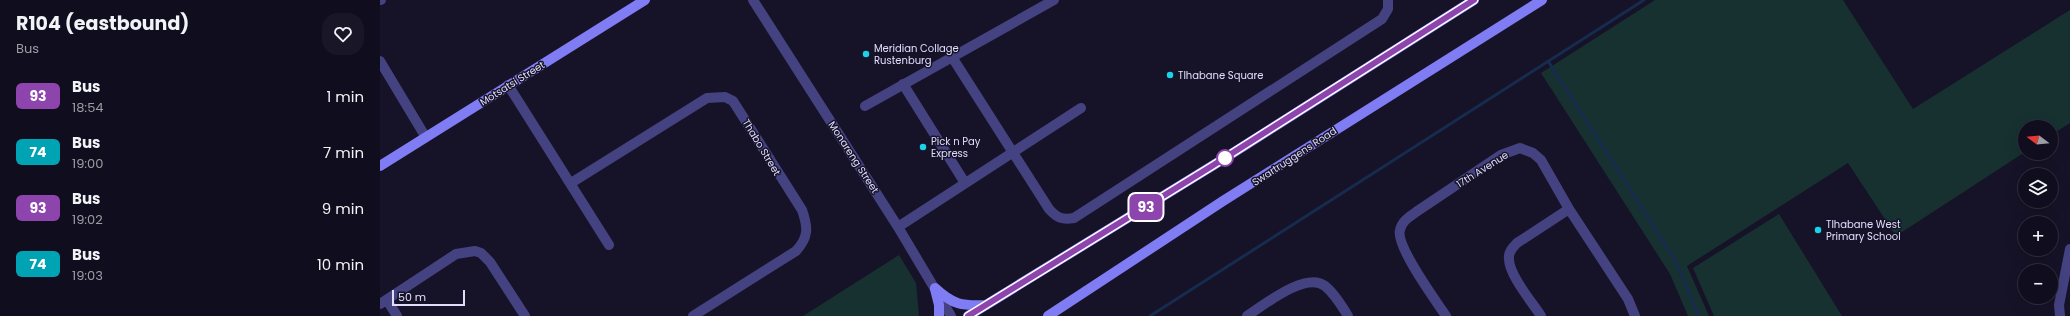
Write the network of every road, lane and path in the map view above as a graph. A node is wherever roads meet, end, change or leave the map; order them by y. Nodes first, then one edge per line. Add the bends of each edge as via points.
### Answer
1 (645, 0) edge
2 (753, 0) edge
3 (1054, 0) edge
4 (1388, 0) edge
5 (1474, 0) edge
6 (1542, 0) edge
7 (952, 57) junction
8 (380, 61) edge
9 (903, 84) junction
10 (508, 85) junction
11 (865, 106) dead end
12 (1081, 108) dead end
13 (425, 136) junction
14 (1013, 152) junction
15 (380, 166) edge
16 (571, 183) junction
17 (965, 183) junction
18 (1569, 208) junction
19 (898, 227) junction
20 (609, 244) dead end
21 (2070, 249) edge
22 (935, 288) junction
23 (384, 302) edge
24 (988, 305) junction
25 (397, 316) edge
26 (525, 316) edge
27 (693, 316) edge
28 (939, 316) edge
29 (951, 316) edge
30 (968, 316) edge
31 (1048, 316) edge
32 (1247, 316) edge
33 (1348, 316) edge
34 (1446, 316) edge
35 (1541, 316) edge
36 (1636, 316) edge
37 (2060, 316) edge

1 - 10 main road, Motsatsi Street
2 - 19 street, Monareng Street
3 - 7 street
4 - 14 street via 1388,9 1382,19 1074,218 1064,220 1049,209
5 - 24 main road
6 - 31 main road, Swartruggens Road via 1236,193
7 - 9 street
7 - 14 street
8 - 13 street
9 - 11 street
9 - 17 street
10 - 13 main road, Motsatsi Street
10 - 16 street
12 - 14 street
13 - 15 main road, Motsatsi Street
14 - 17 street
16 - 20 street
16 - 27 street, Thabo Street via 707,98 725,97 732,101 802,210 808,230 796,251
17 - 19 street
18 - 34 street, 17th Avenue via 1541,160 1533,153 1520,148 1501,155 1405,220 1399,230 1399,239
18 - 35 street via 1517,243 1508,257 1512,272
18 - 36 street, 17th Avenue via 1628,299
19 - 22 street, Monareng Street
21 - 37 street via 2059,305
22 - 24 main road via 953,303 969,306
22 - 28 main road
22 - 29 street, Monareng Street
23 - 25 street
23 - 26 street via 456,254 476,252 481,253 490,262
24 - 30 main road
32 - 33 street via 1293,288 1310,282 1327,287

